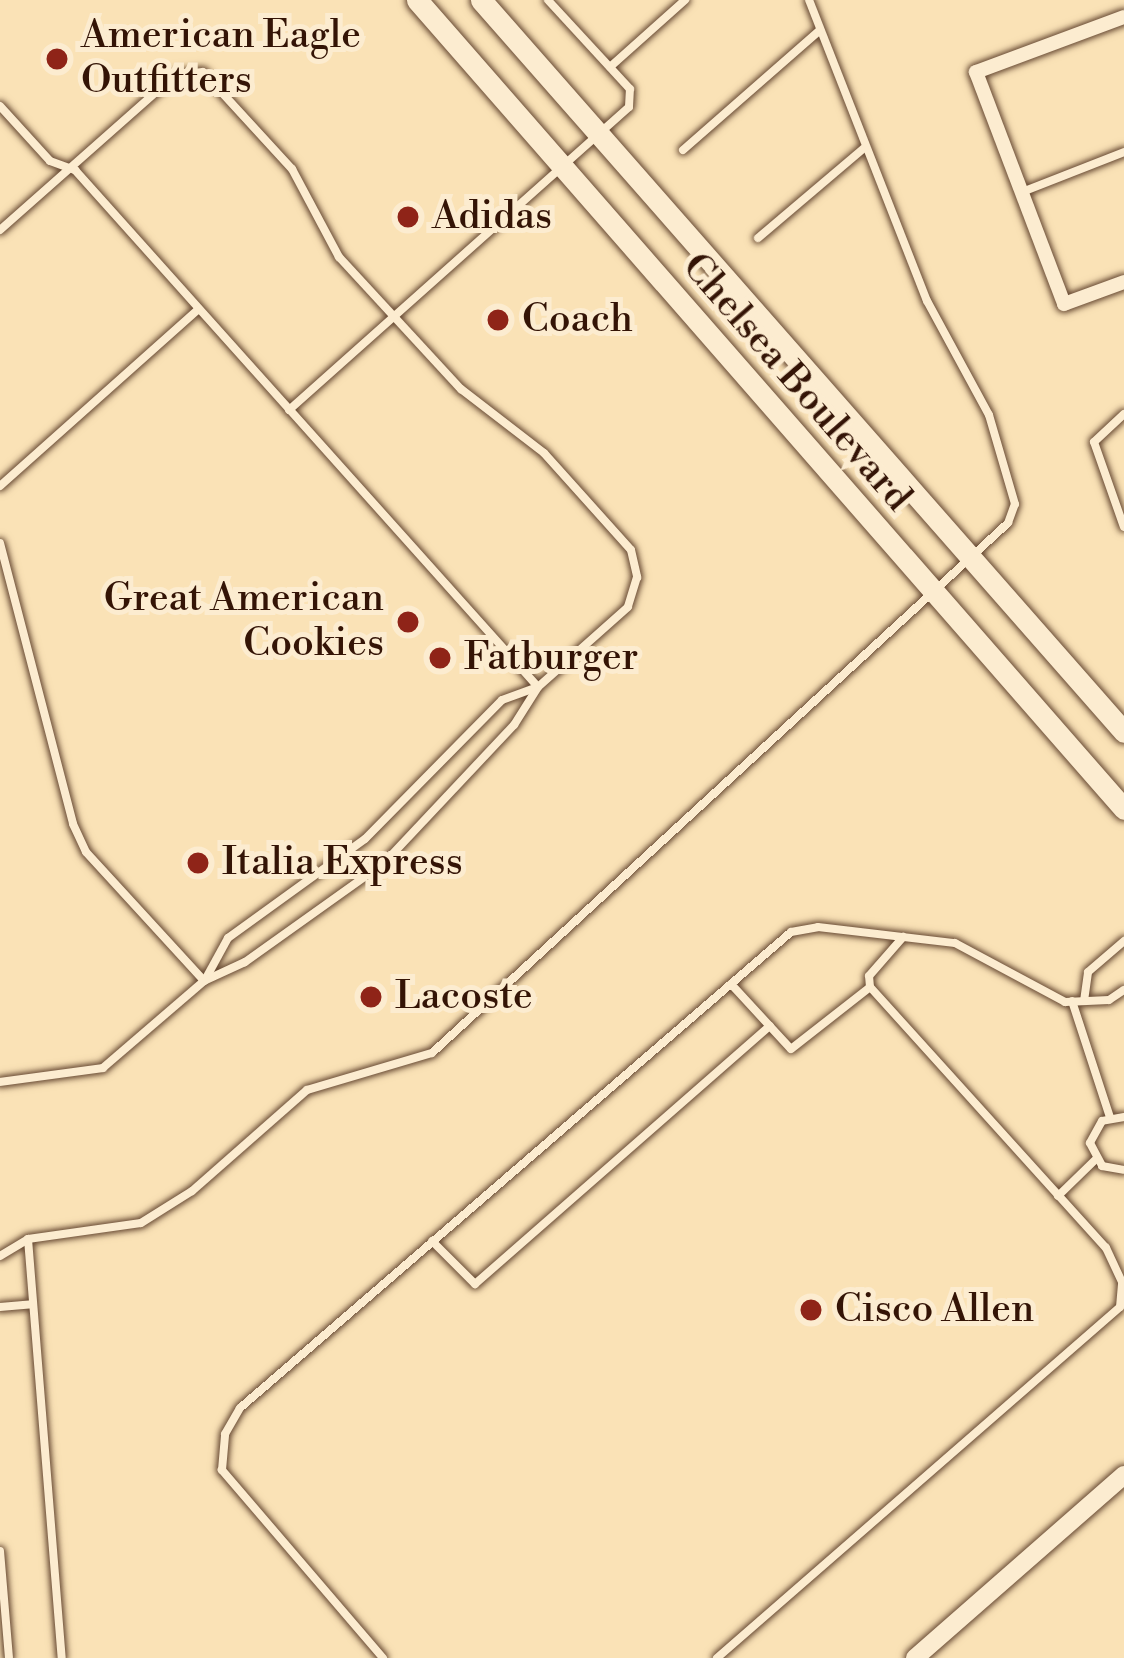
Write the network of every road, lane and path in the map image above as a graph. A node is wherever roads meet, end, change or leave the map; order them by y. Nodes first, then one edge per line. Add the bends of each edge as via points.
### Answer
1 (417, 0) edge
2 (481, 0) edge
3 (548, 0) edge
4 (685, 0) edge
5 (809, 0) edge
6 (1124, 16) edge
7 (820, 29) junction
8 (610, 67) junction
9 (0, 106) edge
10 (597, 137) junction
11 (863, 148) junction
12 (683, 150) dead end
13 (1124, 152) edge
14 (563, 167) junction
15 (75, 170) junction
16 (1022, 192) junction
17 (0, 230) edge
18 (758, 238) dead end
19 (1124, 282) edge
20 (199, 309) junction
21 (395, 318) junction
22 (289, 410) junction
23 (1124, 414) edge
24 (0, 486) edge
25 (1124, 527) edge
26 (0, 543) edge
27 (972, 560) junction
28 (933, 593) junction
29 (538, 687) junction
30 (1124, 732) edge
31 (1124, 809) edge
32 (904, 936) junction
33 (1124, 941) edge
34 (204, 981) junction
35 (731, 984) junction
36 (870, 987) junction
37 (1124, 990) edge
38 (1072, 1001) junction
39 (1084, 1001) junction
40 (770, 1027) junction
41 (0, 1082) edge
42 (1110, 1117) junction
43 (1124, 1117) edge
44 (1096, 1160) junction
45 (1124, 1170) edge
46 (1058, 1196) junction
47 (28, 1239) junction
48 (432, 1241) junction
49 (0, 1256) edge
50 (32, 1304) junction
51 (0, 1306) edge
52 (1124, 1475) edge
53 (0, 1551) edge
54 (9, 1658) edge
55 (62, 1658) edge
56 (382, 1658) edge
57 (717, 1658) edge
58 (915, 1658) edge

1 - 14 main road, Chelsea Boulevard
2 - 10 main road, Chelsea Boulevard
3 - 8 lane
4 - 8 lane
5 - 7 lane
6 - 16 street via 976,72
7 - 11 lane
7 - 12 lane
8 - 10 lane via 631,98
9 - 15 lane via 50,161
10 - 14 lane
10 - 27 main road, Chelsea Boulevard
11 - 18 lane
11 - 27 lane via 945,341 983,402 1016,504
13 - 16 lane
14 - 21 lane
14 - 28 main road, Chelsea Boulevard
15 - 17 lane
15 - 20 lane
15 - 21 lane via 175,75 203,72 292,169 339,257
16 - 19 street via 1064,304
20 - 22 lane
20 - 24 lane
21 - 22 lane
21 - 29 lane via 460,389 544,453 631,550 637,577 628,607
22 - 29 lane
23 - 25 lane via 1094,442
26 - 34 lane via 86,852
27 - 28 lane
27 - 30 main road, Chelsea Boulevard
28 - 31 main road, Chelsea Boulevard
28 - 47 lane via 432,1053 308,1090 192,1191 141,1223
29 - 34 lane via 514,725 384,862 245,962
29 - 34 lane via 502,700 365,839 228,938
32 - 35 lane via 791,932
32 - 36 lane via 868,976
32 - 38 lane via 955,943
33 - 39 lane via 1088,972
34 - 41 lane via 103,1068
35 - 40 lane
35 - 48 lane
36 - 40 lane via 791,1048
36 - 46 lane
37 - 39 lane
38 - 39 lane
38 - 42 lane
40 - 48 lane via 475,1284
42 - 43 lane
42 - 44 lane via 1091,1135
44 - 45 lane
44 - 46 lane
46 - 57 lane via 1106,1248 1122,1282 1120,1306
47 - 49 lane
47 - 50 lane
48 - 56 lane via 240,1408 225,1433 222,1469
50 - 51 lane
50 - 55 lane
52 - 58 street
53 - 54 lane

